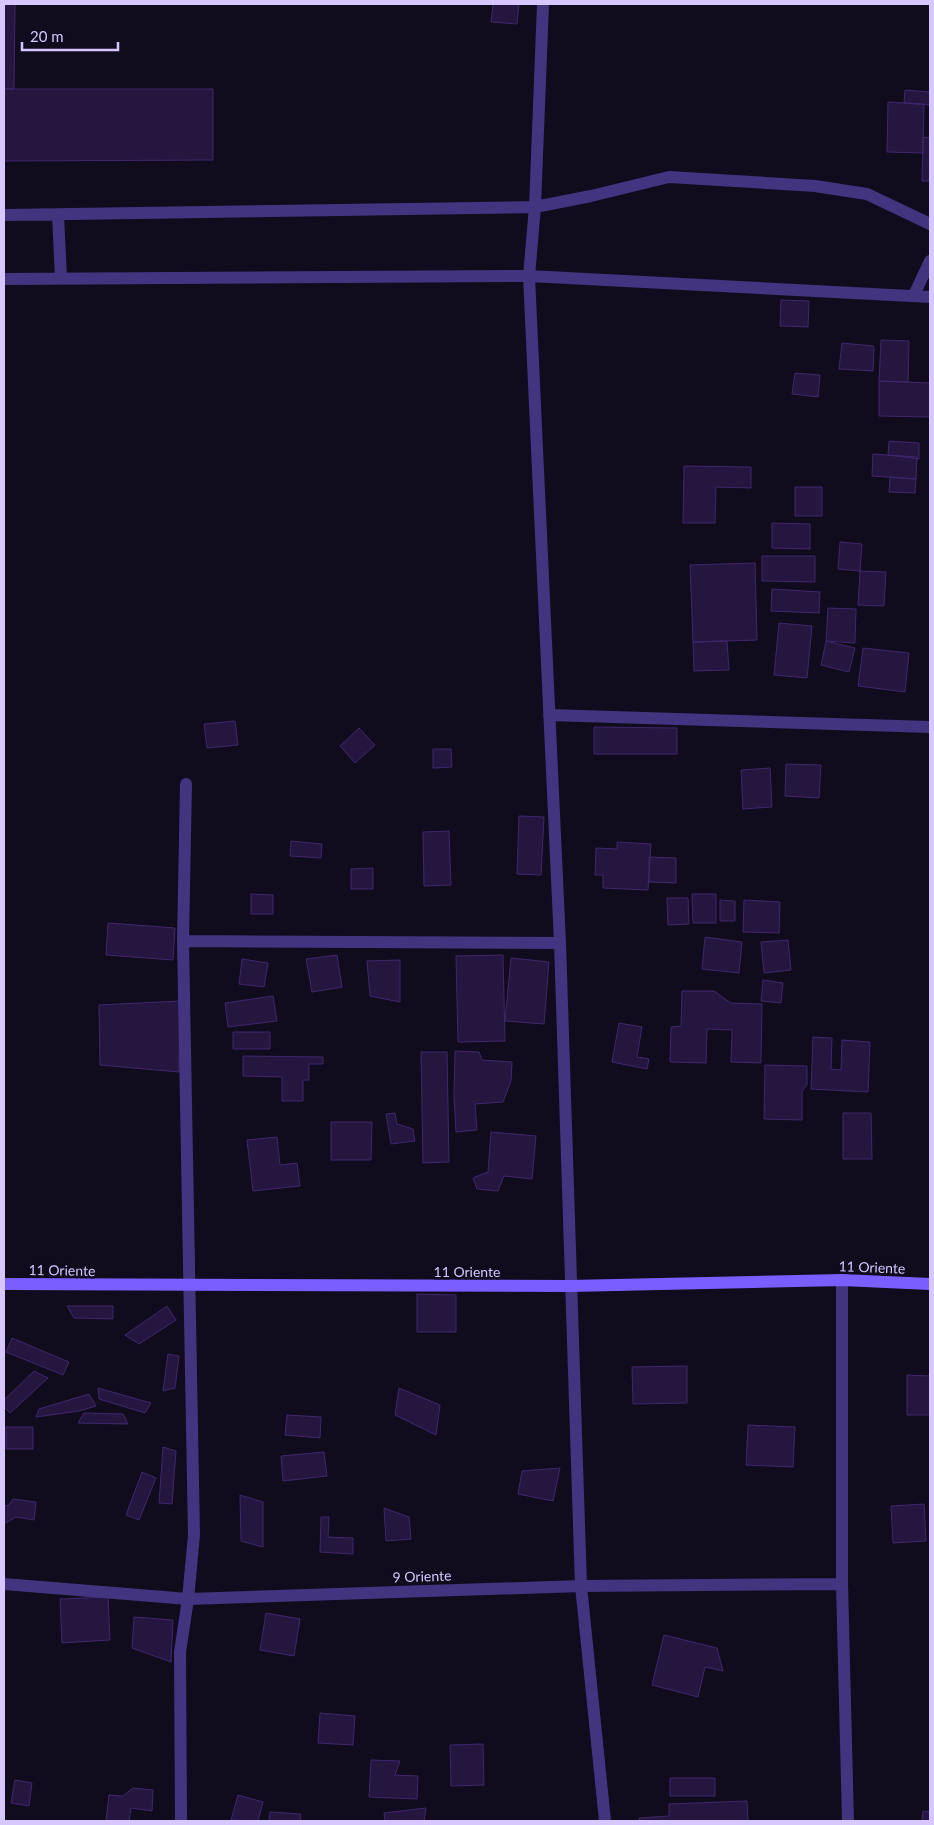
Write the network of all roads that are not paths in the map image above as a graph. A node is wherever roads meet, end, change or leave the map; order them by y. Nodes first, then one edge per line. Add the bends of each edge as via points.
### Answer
1 (543, 4) edge
2 (536, 207) junction
3 (4, 215) edge
4 (58, 215) junction
5 (930, 224) edge
6 (930, 261) edge
7 (529, 276) junction
8 (4, 278) edge
9 (61, 278) junction
10 (914, 295) junction
11 (930, 297) edge
12 (549, 715) junction
13 (930, 727) edge
14 (186, 784) dead end
15 (183, 940) junction
16 (560, 943) junction
17 (842, 1280) junction
18 (4, 1284) edge
19 (930, 1284) edge
20 (189, 1286) junction
21 (570, 1286) junction
22 (4, 1584) edge
23 (842, 1584) junction
24 (581, 1586) junction
25 (188, 1599) junction
26 (181, 1821) edge
27 (605, 1821) edge
28 (848, 1821) edge

1 - 2 street
2 - 4 street
2 - 5 street via 669,177 815,186 867,194
2 - 7 street
3 - 4 street
4 - 9 street
6 - 10 street
7 - 9 street
7 - 10 street
7 - 12 street
8 - 9 street
10 - 11 street
12 - 13 street
12 - 16 street
14 - 15 street
15 - 16 street
15 - 20 street
16 - 21 street
17 - 19 street, 11 Oriente
17 - 21 street, 11 Oriente
17 - 23 street
18 - 20 street, 11 Oriente
20 - 21 street, 11 Oriente
20 - 25 street via 194,1535
21 - 24 street
22 - 25 street, 9 Oriente
23 - 24 street, 9 Oriente
23 - 28 street
24 - 25 street, 9 Oriente
24 - 27 street
25 - 26 street via 180,1652

